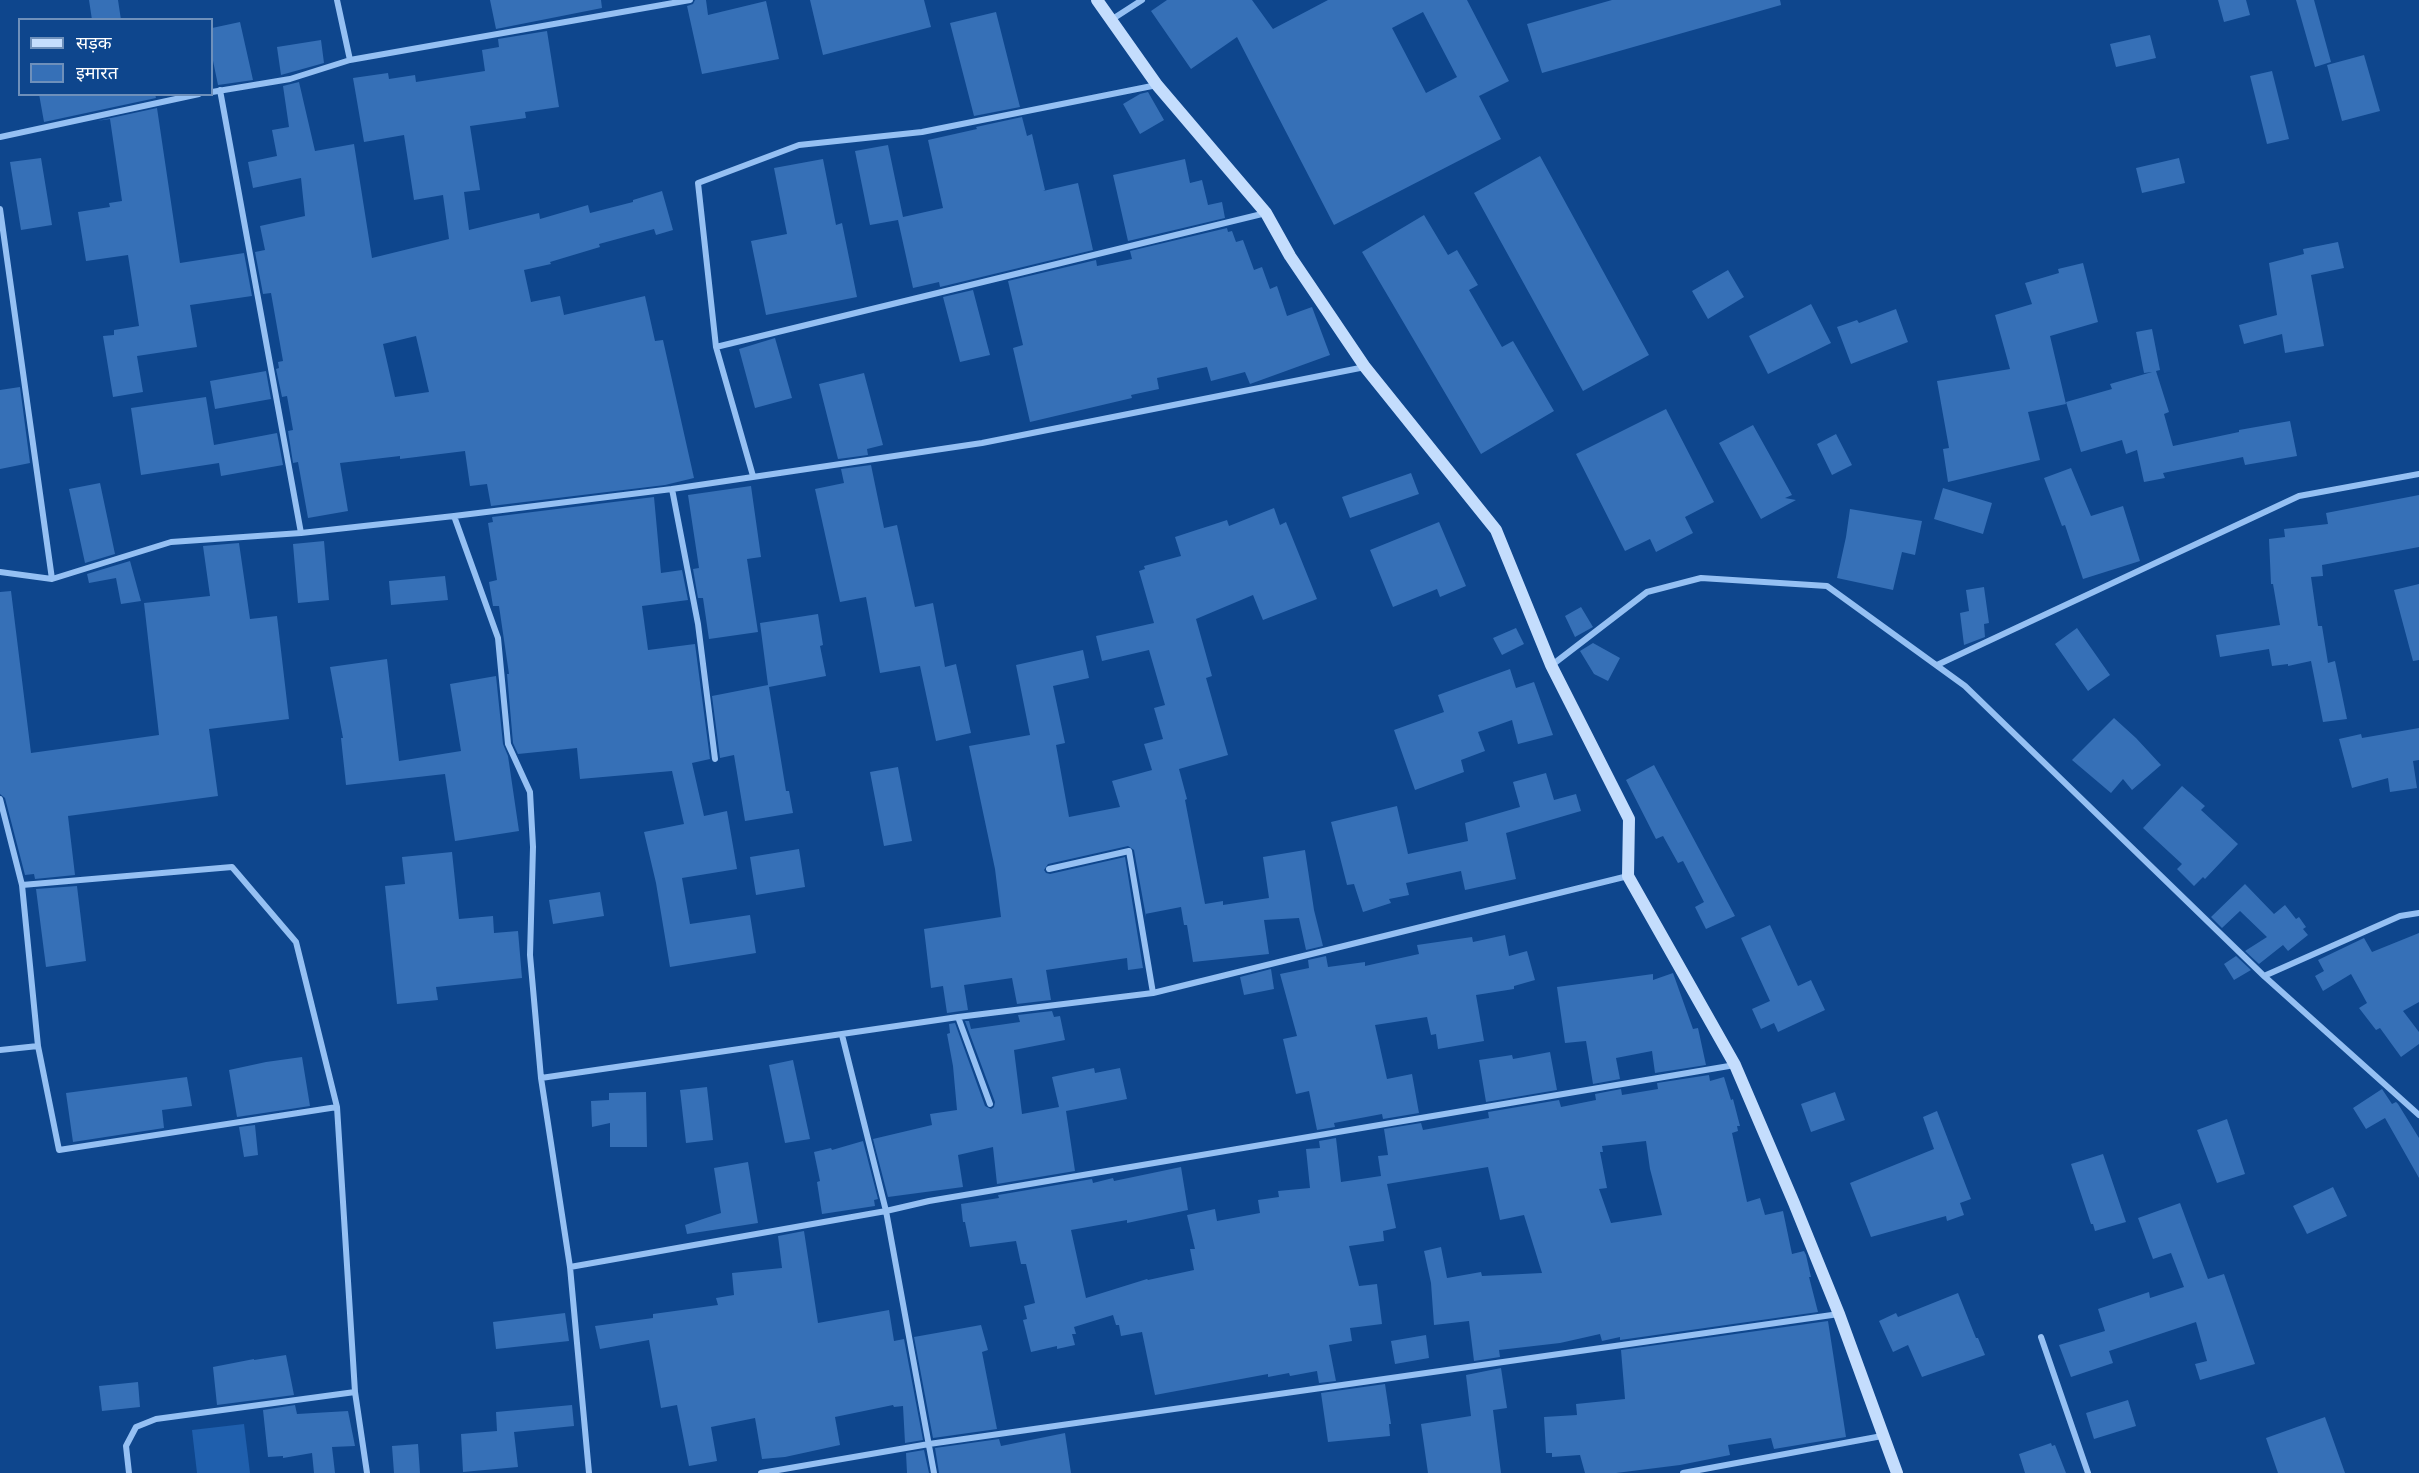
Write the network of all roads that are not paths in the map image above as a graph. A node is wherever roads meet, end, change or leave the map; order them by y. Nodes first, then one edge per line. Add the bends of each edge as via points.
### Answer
1 (337, 0) edge
2 (690, 0) edge
3 (1097, 0) edge
4 (1142, 0) edge
5 (1111, 20) junction
6 (350, 60) junction
7 (1157, 85) junction
8 (220, 90) junction
9 (213, 92) edge
10 (190, 96) edge
11 (0, 137) edge
12 (0, 209) edge
13 (1266, 213) junction
14 (716, 347) junction
15 (1365, 367) junction
16 (2419, 474) edge
17 (753, 476) junction
18 (672, 489) junction
19 (453, 516) junction
20 (301, 533) junction
21 (0, 572) edge
22 (52, 579) junction
23 (1551, 665) junction
24 (1937, 665) junction
25 (715, 759) dead end
26 (0, 799) edge
27 (1049, 869) dead end
28 (1628, 876) junction
29 (22, 885) junction
30 (2419, 913) edge
31 (2264, 976) junction
32 (1153, 993) junction
33 (958, 1017) junction
34 (842, 1035) junction
35 (38, 1046) junction
36 (0, 1050) edge
37 (1735, 1065) junction
38 (541, 1078) junction
39 (990, 1104) dead end
40 (337, 1107) junction
41 (2419, 1115) edge
42 (886, 1211) junction
43 (570, 1267) junction
44 (1839, 1314) junction
45 (2041, 1337) dead end
46 (355, 1392) junction
47 (1882, 1436) junction
48 (929, 1444) junction
49 (129, 1473) edge
50 (367, 1473) edge
51 (589, 1473) edge
52 (761, 1473) edge
53 (934, 1473) edge
54 (1683, 1473) edge
55 (1897, 1473) edge
56 (2088, 1473) edge

1 - 6 street
2 - 6 street
3 - 5 street
4 - 5 street
5 - 7 street
6 - 8 street via 291,79
7 - 13 street
7 - 14 street via 922,132 799,145 698,183
8 - 9 street
8 - 20 street
10 - 11 street
12 - 22 street
13 - 14 street
13 - 15 street via 1290,256
14 - 17 street
15 - 17 street via 982,443
15 - 23 street via 1496,530
16 - 24 street via 2299,496
17 - 18 street
18 - 19 street
18 - 25 street via 698,624
19 - 20 street
19 - 38 street via 498,638 508,744 530,792 530,955
20 - 22 street via 171,542
21 - 22 street
23 - 24 street via 1647,592 1701,578 1827,586
23 - 28 street via 1629,819
24 - 31 street via 1965,686
26 - 29 street
27 - 32 street via 1129,851
28 - 32 street
28 - 37 street
29 - 35 street
29 - 40 street via 232,867 296,942
30 - 31 street via 2400,916
31 - 41 street
32 - 33 street
33 - 34 street
33 - 39 street
34 - 38 street
34 - 42 street
35 - 36 street
35 - 40 street via 59,1150
37 - 42 street
37 - 44 street
38 - 43 street
40 - 46 street
42 - 43 street
42 - 48 street
43 - 51 street
44 - 47 street
44 - 48 street
45 - 56 street
46 - 49 street via 156,1419 136,1427 126,1446
46 - 50 street
47 - 54 street
47 - 55 street
48 - 52 street
48 - 53 street

